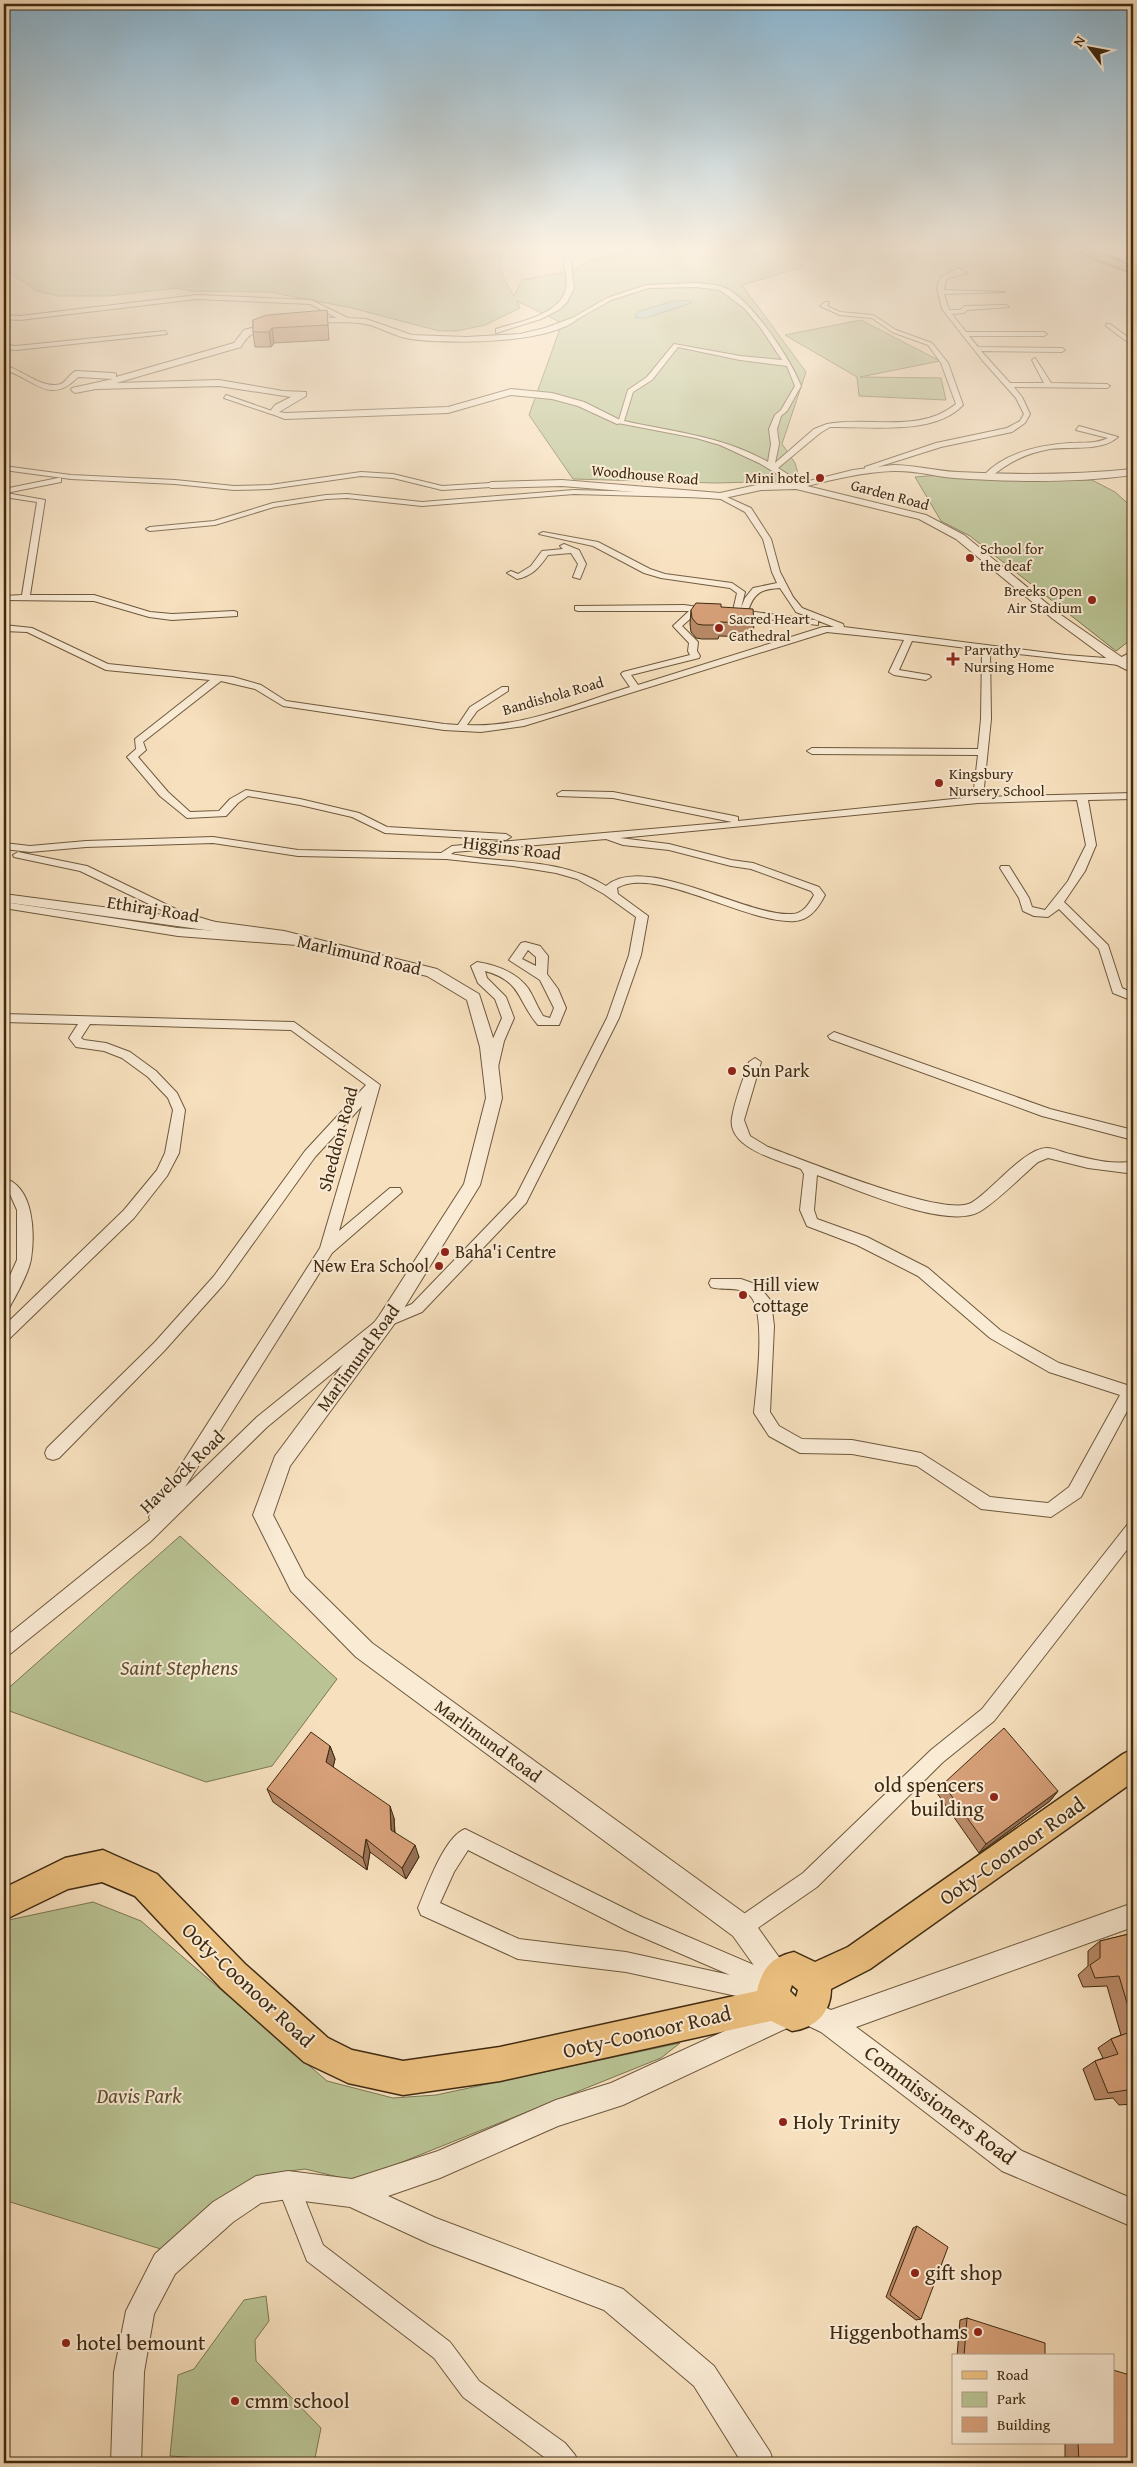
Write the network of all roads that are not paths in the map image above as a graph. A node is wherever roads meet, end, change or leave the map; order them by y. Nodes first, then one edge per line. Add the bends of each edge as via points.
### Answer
1 (181, 362) edge
2 (663, 362) edge
3 (780, 362) edge
4 (944, 362) edge
5 (988, 362) edge
6 (1036, 362) edge
7 (788, 363) joint
8 (175, 364) junction
9 (4, 368) edge
10 (1048, 384) junction
11 (1008, 385) junction
12 (96, 386) junction
13 (1107, 386) dead end
14 (71, 387) junction
15 (226, 397) dead end
16 (273, 414) junction
17 (620, 422) junction
18 (1079, 428) dead end
19 (775, 467) junction
20 (4, 468) edge
21 (868, 469) junction
22 (1133, 472) edge
23 (988, 475) junction
24 (71, 477) junction
25 (491, 485) joint
26 (798, 485) junction
27 (4, 491) edge
28 (4, 495) edge
29 (720, 496) junction
30 (150, 529) dead end
31 (572, 550) junction
32 (511, 573) dead end
33 (577, 577) dead end
34 (782, 585) junction
35 (26, 597) junction
36 (4, 598) edge
37 (578, 608) dead end
38 (695, 610) junction
39 (731, 613) junction
40 (234, 614) dead end
41 (4, 628) edge
42 (851, 630) junction
43 (909, 638) junction
44 (986, 647) junction
45 (1133, 654) edge
46 (1118, 662) junction
47 (1133, 670) edge
48 (926, 676) dead end
49 (218, 679) junction
50 (634, 688) junction
51 (505, 689) dead end
52 (462, 728) junction
53 (812, 751) dead end
54 (983, 752) junction
55 (562, 794) dead end
56 (1133, 796) edge
57 (1082, 798) junction
58 (978, 800) junction
59 (752, 822) junction
60 (604, 835) junction
61 (544, 840) junction
62 (4, 846) edge
63 (4, 850) edge
64 (446, 856) junction
65 (1005, 868) dead end
66 (613, 896) junction
67 (4, 898) edge
68 (1059, 903) junction
69 (4, 904) edge
70 (226, 929) junction
71 (298, 941) junction
72 (542, 973) dead end
73 (1133, 997) edge
74 (4, 1018) edge
75 (87, 1020) junction
76 (834, 1036) dead end
77 (755, 1062) dead end
78 (490, 1078) junction
79 (374, 1085) junction
80 (1133, 1135) edge
81 (806, 1166) junction
82 (1133, 1166) edge
83 (4, 1182) edge
84 (395, 1192) dead end
85 (327, 1249) junction
86 (716, 1283) dead end
87 (4, 1304) edge
88 (386, 1321) junction
89 (4, 1335) edge
90 (1132, 1392) edge
91 (53, 1453) dead end
92 (1133, 1530) edge
93 (144, 1537) junction
94 (4, 1648) edge
95 (1133, 1764) edge
96 (4, 1904) edge
97 (1133, 1915) edge
98 (742, 1927) junction
99 (790, 2001) junction
100 (288, 2185) junction
101 (352, 2193) junction
102 (1133, 2213) edge
103 (126, 2463) edge
104 (567, 2463) edge
105 (759, 2463) edge

1 - 8 street
2 - 17 street via 652,376 636,390 630,391
3 - 7 street
4 - 19 street via 955,384 960,405 954,413 920,422 829,425
5 - 11 street
6 - 10 street
7 - 19 street via 798,386 784,411 778,415 773,429 775,444 771,463
8 - 12 street
8 - 14 street via 122,376 76,374
9 - 14 street via 41,385
10 - 11 street
10 - 13 street
11 - 21 street via 1019,397 1027,414 1023,422 1009,430 939,445
12 - 14 street
12 - 16 street via 218,383 283,394 303,394 278,407
15 - 16 street
16 - 17 street via 448,410 511,392 552,396 581,404
17 - 19 street via 698,436
18 - 23 street via 1114,437 1103,444 1050,447 1024,453 1001,462
19 - 26 street
20 - 24 street
21 - 23 street via 907,468 954,475
21 - 26 street
22 - 23 street via 1105,476
24 - 25 street via 234,488 270,487 361,474 392,476 442,488
24 - 27 street
25 - 29 street, Woodhouse Road via 562,483
26 - 29 street, Woodhouse Road via 761,487
26 - 46 street, Garden Road via 922,517 960,537 1057,617
28 - 35 street via 41,500
29 - 30 street via 574,492 422,504 347,496 326,497 273,505 214,523
29 - 34 street via 748,510 767,538
31 - 32 street via 545,553 526,576 517,577
31 - 33 street via 582,564
31 - 39 street via 543,534 595,544 647,571 664,576 732,586 740,592
34 - 39 street via 758,586
34 - 42 street via 799,610
35 - 36 street
35 - 40 street via 94,598 149,614 172,617
37 - 38 street
38 - 39 street
38 - 50 street via 677,626 694,642 692,651 696,656 626,674
39 - 42 street via 775,616
41 - 49 street, Bandishola Road via 29,630 106,667
42 - 43 street, Bandishola Road
42 - 50 street, Bandishola Road via 826,630
43 - 44 street, Bandishola Road
43 - 48 street via 894,672
44 - 46 street, Bandishola Road
44 - 54 street
45 - 46 street
46 - 47 street, Garden Road
49 - 52 street, Bandishola Road via 258,687 283,703
49 - 61 street via 138,741 141,750 132,757 187,815 222,814 246,793 355,815 385,830
50 - 52 street, Bandishola Road via 521,724
51 - 52 street via 473,709
53 - 54 street
54 - 58 street
55 - 59 street via 613,795
56 - 57 street, Higgins Road
57 - 58 street, Higgins Road
57 - 68 street via 1091,844
58 - 59 street, Higgins Road
59 - 60 street, Higgins Road
60 - 61 street, Higgins Road
60 - 66 street via 623,842 669,847 753,866 815,889 820,896 811,910 795,918 770,915 646,880 621,881 611,887
61 - 64 street, Higgins Road via 452,849 446,852
62 - 64 street via 30,849 213,840 298,852
63 - 70 street via 83,868 178,914
64 - 66 street, Higgins Road via 573,874
65 - 68 street via 1030,911 1048,914
66 - 88 street, Higgins Road via 642,916 635,955 613,1018 522,1199 417,1308
67 - 70 street, Marlimund Road
68 - 73 street via 1104,948 1117,990
69 - 71 street, Ethiraj Road via 178,932
70 - 71 street, Marlimund Road via 284,936
71 - 78 street, Marlimund Road via 432,972 474,997 488,1046
72 - 78 street via 560,1008 555,1022 542,1022 524,992 506,976 494,968 477,966 482,980 500,997 508,1018 498,1041
74 - 75 street, Sheddon Road
75 - 79 street, Sheddon Road via 294,1026
75 - 89 street via 75,1038 80,1044 106,1047 126,1055 152,1074 173,1096 179,1110 172,1153 162,1173 129,1214
76 - 80 street via 1047,1112
77 - 81 street via 738,1120 745,1139 762,1150
78 - 88 street, Marlimund Road via 494,1098 472,1185
79 - 85 street, Sheddon Road
79 - 91 street via 310,1154 219,1280 160,1346
81 - 82 street via 920,1206 954,1212 974,1208 1033,1159 1047,1153 1088,1163
81 - 90 street via 811,1173 807,1210 812,1222 862,1240 923,1272 995,1334 1054,1368
83 - 87 street via 14,1189 24,1210 24,1260
84 - 85 street
85 - 93 street, Sheddon Road
86 - 90 street via 753,1289 764,1301 767,1326 762,1413 774,1430 800,1446 852,1447 921,1460 987,1504 1052,1510 1076,1492
88 - 93 street, Havelock Road via 262,1422
88 - 98 street, Marlimund Road via 282,1462 263,1515 298,1584 364,1650
92 - 98 street via 988,1715 937,1756 810,1880
93 - 94 street, Havelock Road
95 - 99 highway, Ooty-Coonoor Road via 859,1958 812,1980 794,1968 785,1970
96 - 99 highway, Ooty-Coonoor Road via 65,1874 103,1866 146,1885 233,1976 316,2050 348,2066 403,2078 500,2064
97 - 99 street
98 - 99 street, Marlimund Road
99 - 99 street via 626,1962 518,1949 428,1908 447,1865 465,1838
99 - 101 street via 614,2096 556,2113 440,2164
99 - 102 street, Commissioners Road via 1012,2161
100 - 101 street
100 - 103 street via 256,2190 223,2212 165,2264 140,2311 129,2372
100 - 104 street via 315,2253 442,2350 470,2389 557,2451
101 - 105 street via 430,2230 613,2299 704,2376

